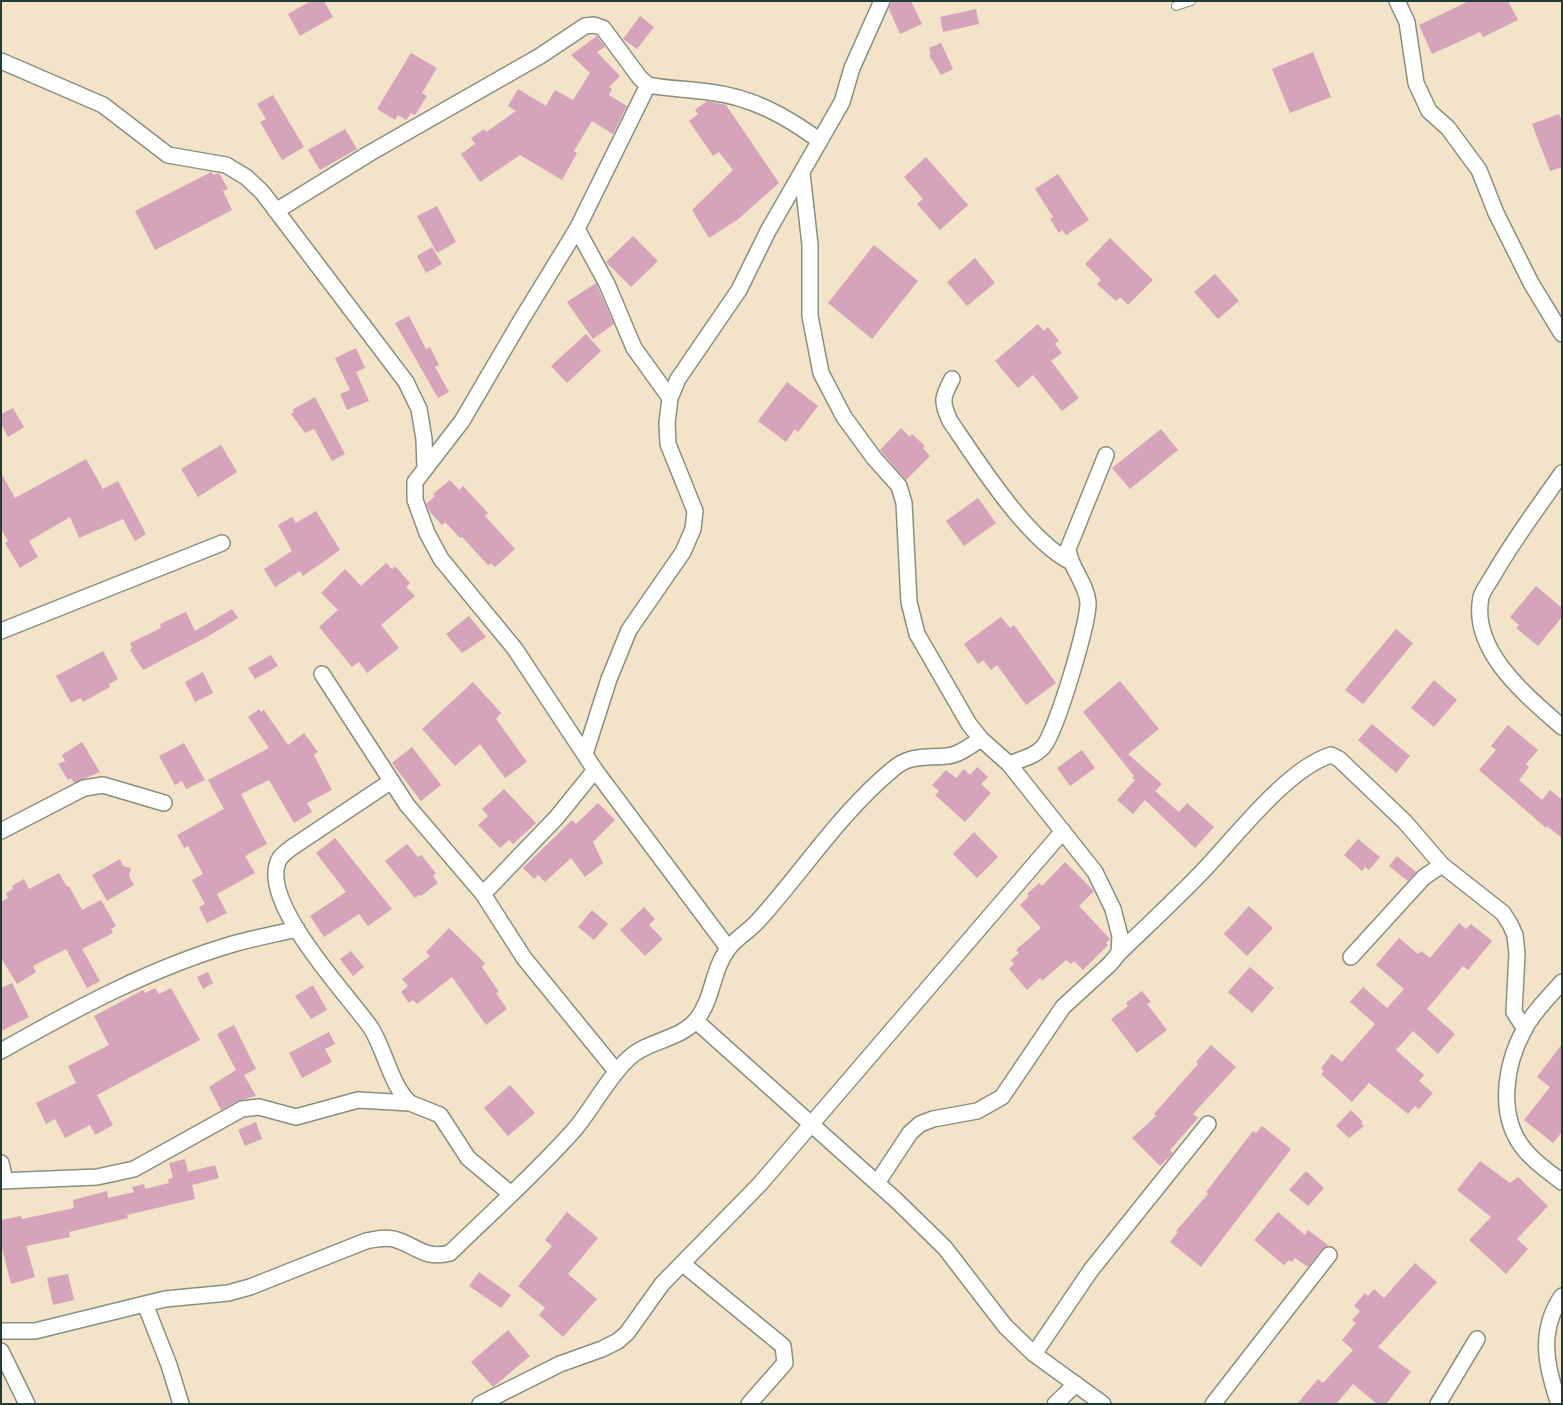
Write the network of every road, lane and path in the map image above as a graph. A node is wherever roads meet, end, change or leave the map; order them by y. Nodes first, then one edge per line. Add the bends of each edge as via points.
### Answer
1 (882, 1) edge
2 (1191, 1) edge
3 (1398, 1) edge
4 (1176, 6) dead end
5 (1, 60) edge
6 (648, 84) junction
7 (820, 141) junction
8 (802, 173) junction
9 (276, 211) junction
10 (577, 229) junction
11 (1562, 334) edge
12 (952, 379) dead end
13 (670, 398) junction
14 (1106, 455) dead end
15 (425, 469) junction
16 (1562, 473) edge
17 (222, 543) dead end
18 (1069, 561) junction
19 (1, 631) edge
20 (322, 674) dead end
21 (1562, 727) edge
22 (981, 738) junction
23 (585, 754) junction
24 (1009, 764) junction
25 (595, 770) junction
26 (390, 782) junction
27 (164, 803) dead end
28 (1, 831) edge
29 (1063, 831) junction
30 (1442, 865) junction
31 (483, 894) junction
32 (297, 929) junction
33 (728, 948) junction
34 (1119, 953) junction
35 (1351, 957) dead end
36 (1562, 982) edge
37 (696, 1021) junction
38 (1525, 1028) junction
39 (1, 1051) edge
40 (616, 1071) junction
41 (410, 1103) junction
42 (810, 1124) junction
43 (1208, 1124) dead end
44 (1, 1163) edge
45 (3, 1181) edge
46 (1562, 1182) edge
47 (877, 1183) junction
48 (511, 1194) junction
49 (1329, 1255) dead end
50 (683, 1264) junction
51 (1562, 1296) edge
52 (145, 1304) junction
53 (1, 1331) edge
54 (1477, 1339) dead end
55 (1, 1351) edge
56 (1034, 1354) junction
57 (1076, 1384) junction
58 (27, 1404) edge
59 (181, 1404) edge
60 (480, 1404) edge
61 (749, 1404) edge
62 (1056, 1404) edge
63 (1103, 1404) edge
64 (1213, 1404) edge
65 (1438, 1404) edge
66 (1559, 1404) edge

1 - 7 street via 852,68 842,102
2 - 4 lane
3 - 11 street via 1407,22 1416,83 1429,111 1448,128 1479,170 1526,274
5 - 9 street via 103,106 168,155 226,165 246,177
6 - 7 street via 711,92 764,105
6 - 9 street via 603,28 594,24 585,26 540,56
6 - 10 street
7 - 8 street
8 - 13 street via 739,290 678,379
8 - 22 street via 810,245 810,316 821,373 844,417 899,486 904,503 909,602 917,634 969,724
9 - 15 street via 406,382 419,409
10 - 13 street via 607,284 634,348
10 - 15 street via 462,421
12 - 18 street via 942,398 950,421 1020,516 1049,548
13 - 23 street via 668,444 695,511 693,529 683,552 629,630
14 - 18 street via 1072,534
15 - 23 street via 415,482 415,500 441,559 515,649
16 - 21 street via 1482,596 1480,616 1485,637 1498,661 1529,698
17 - 19 street
18 - 24 street via 1084,586 1088,602 1086,621 1049,737 1034,755
20 - 26 street
22 - 24 street
22 - 33 street via 949,756 906,759 894,768 836,824 758,921
23 - 25 street
24 - 29 street
25 - 31 street via 556,817
25 - 33 street
26 - 31 street
26 - 32 street via 280,858 277,877
27 - 28 street via 103,785 84,788
29 - 34 street via 1095,872 1113,910 1120,936
29 - 42 street
30 - 34 street via 1405,822 1339,759 1330,756 1319,759 1279,790
30 - 35 street via 1424,877
30 - 38 street via 1503,914 1510,924 1517,954 1514,1012
31 - 40 street via 524,958
32 - 39 street via 234,944 179,963 96,998
32 - 41 street via 327,974 372,1030 400,1090
33 - 37 street
34 - 47 street via 1064,1007 1002,1097 977,1111 933,1118 920,1124 910,1133
36 - 38 street
37 - 40 street via 682,1031 641,1048
37 - 42 street
38 - 46 street via 1507,1079 1507,1103 1514,1132 1524,1150
40 - 48 street via 585,1117
41 - 45 street via 358,1100 296,1117 250,1107 134,1169 97,1177
41 - 48 street via 440,1115 468,1158
42 - 47 street
42 - 50 street via 760,1184
43 - 56 street via 1091,1270
44 - 45 street
47 - 56 street via 945,1248 1005,1326
48 - 52 street via 450,1253 428,1255 394,1239 381,1238 250,1287
49 - 64 street
50 - 60 street via 662,1284 618,1341 552,1368
50 - 61 street via 783,1346 785,1363
51 - 66 street via 1546,1332 1547,1355
52 - 53 street via 34,1331
52 - 59 street
54 - 65 street
55 - 58 street
56 - 57 street
57 - 62 street
57 - 63 street

